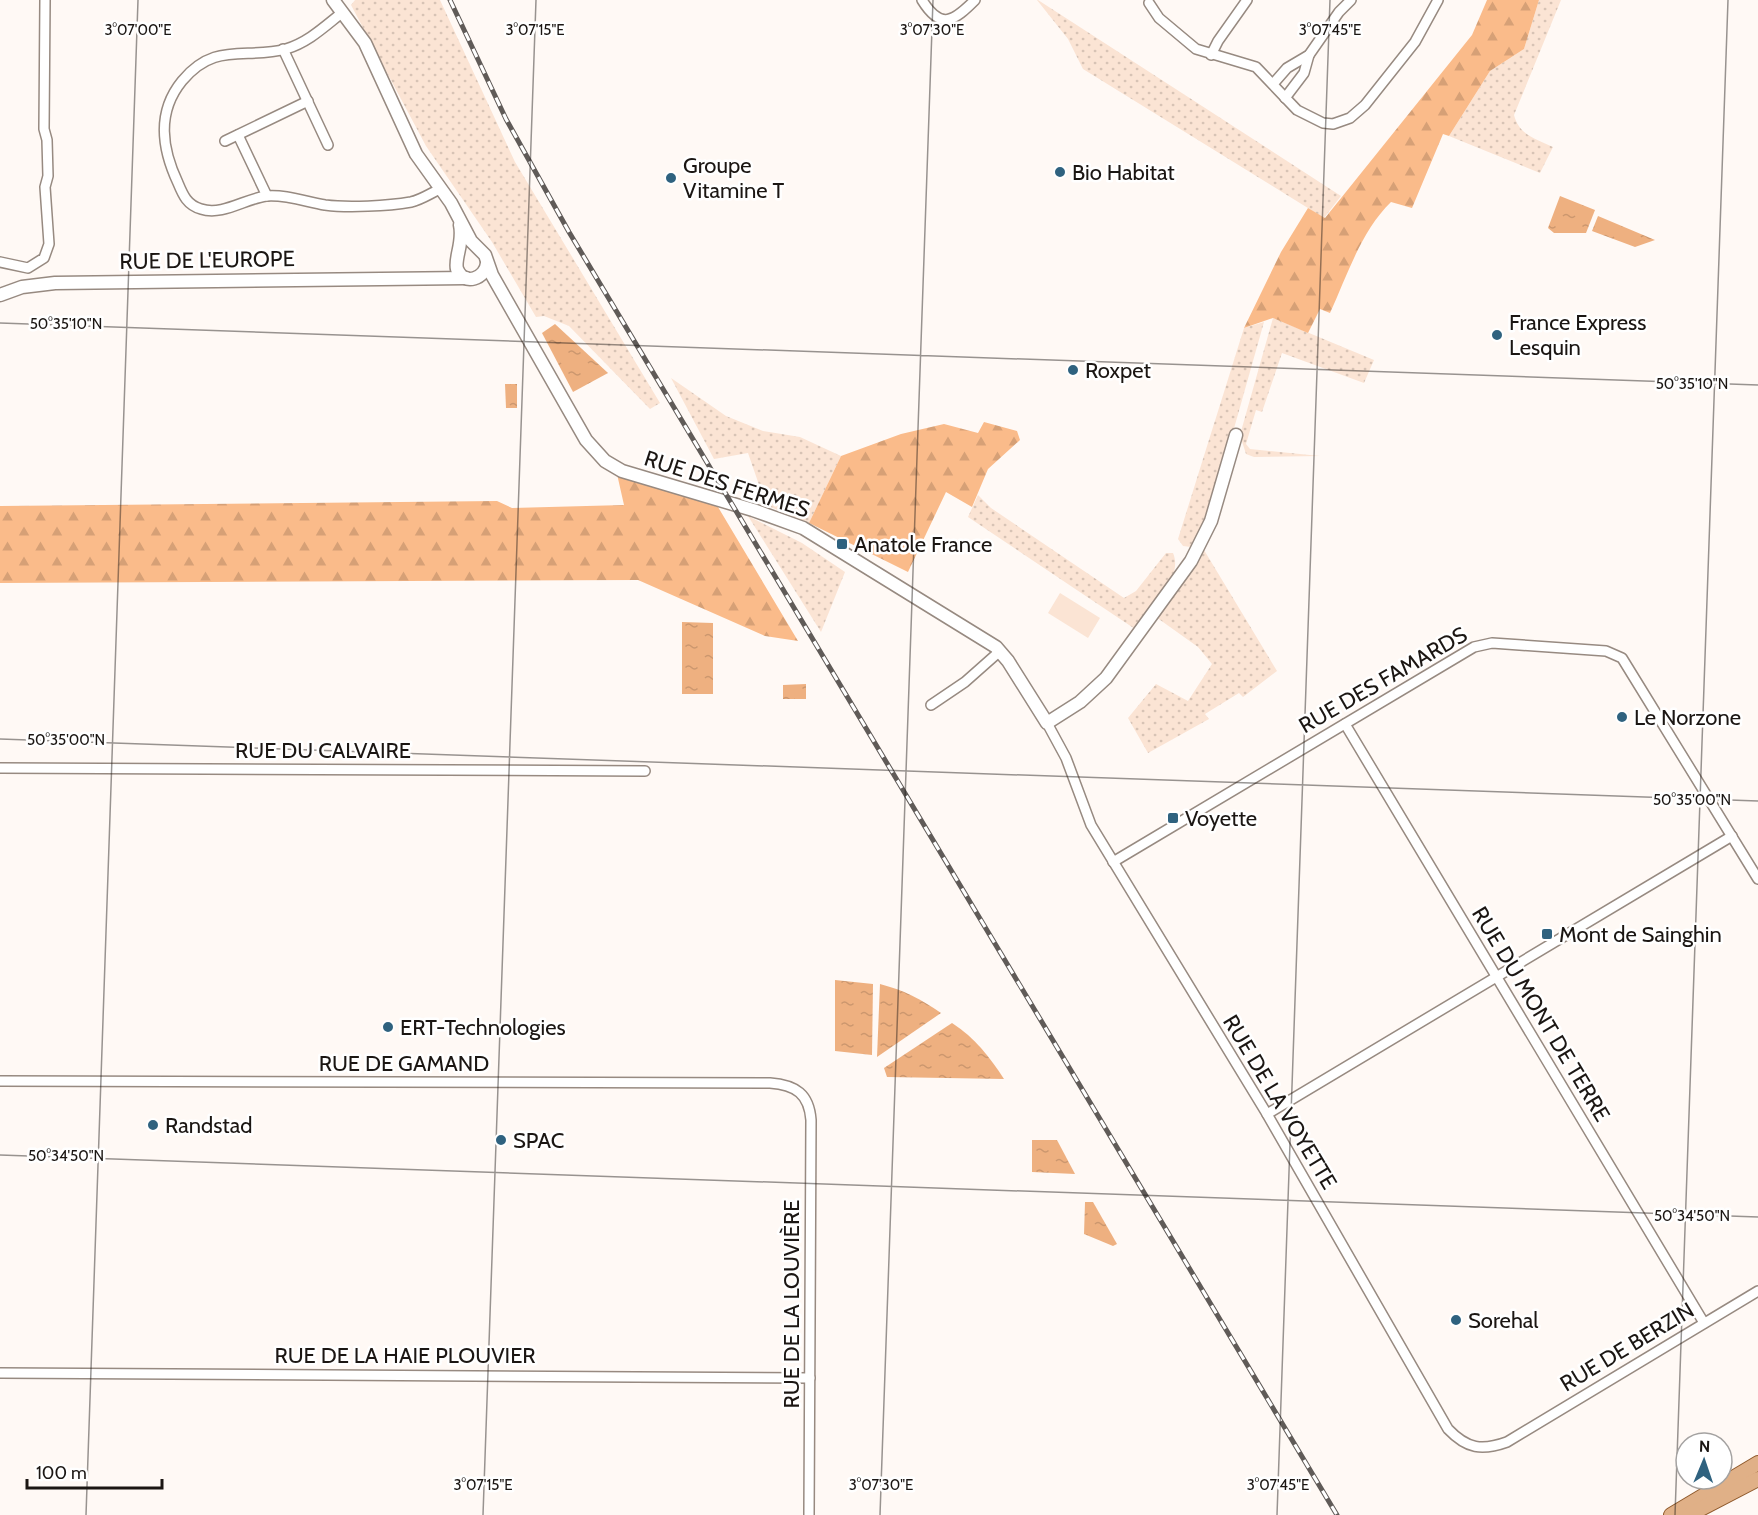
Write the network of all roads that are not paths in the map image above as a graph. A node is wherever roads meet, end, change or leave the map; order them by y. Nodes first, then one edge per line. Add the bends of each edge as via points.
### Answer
1 (45, 0) edge
2 (333, 0) edge
3 (975, 0) edge
4 (1247, 0) edge
5 (1351, 0) edge
6 (1438, 0) edge
7 (1147, 1) edge
8 (923, 2) edge
9 (343, 12) junction
10 (283, 49) junction
11 (1211, 55) junction
12 (1309, 55) junction
13 (1273, 84) junction
14 (1285, 98) junction
15 (308, 101) junction
16 (238, 135) junction
17 (225, 141) dead end
18 (328, 145) dead end
19 (440, 189) junction
20 (267, 196) junction
21 (457, 216) junction
22 (480, 250) junction
23 (458, 257) junction
24 (0, 262) edge
25 (487, 262) junction
26 (416, 278) junction
27 (470, 278) junction
28 (505, 294) junction
29 (0, 295) edge
30 (1236, 435) dead end
31 (1000, 651) junction
32 (931, 705) dead end
33 (1047, 723) junction
34 (1345, 724) junction
35 (0, 768) edge
36 (645, 771) dead end
37 (1732, 836) junction
38 (1113, 862) junction
39 (1758, 879) edge
40 (1496, 977) junction
41 (0, 1081) edge
42 (804, 1095) joint
43 (1267, 1114) junction
44 (1758, 1291) edge
45 (1704, 1323) junction
46 (0, 1373) edge
47 (810, 1378) junction
48 (1517, 1436) joint
49 (1758, 1463) edge
50 (1758, 1479) edge
51 (809, 1515) edge
52 (1671, 1515) edge
53 (1689, 1515) edge

1 - 24 street via 44,129 49,244 38,263 23,268
2 - 9 street
3 - 8 street via 948,20 935,17
4 - 11 street
5 - 12 street
6 - 14 street via 1415,42 1350,118 1323,123 1301,113
7 - 11 street via 1176,34
9 - 10 street via 307,40
9 - 19 street via 370,52 416,154
10 - 15 street
10 - 20 street via 227,53 201,64 176,90 164,128 168,162 185,199 194,207 217,211
11 - 13 street via 1256,68
12 - 13 street via 1287,68
12 - 14 street via 1304,73
13 - 14 street
15 - 16 street
15 - 18 street
16 - 17 street
16 - 20 street
19 - 20 street via 412,201 338,206
19 - 21 street
21 - 22 street
21 - 23 street via 462,238
22 - 23 street via 467,249
22 - 25 street
23 - 26 street via 444,271
23 - 27 street via 459,272
25 - 27 street via 484,272
25 - 28 street, RUE DES FERMES
26 - 27 street
26 - 29 street, RUE DE L'EUROPE via 62,282 32,285
27 - 28 street via 488,282
28 - 31 street, RUE DES FERMES via 586,440 605,461 636,476 803,528 981,635
30 - 33 street via 1211,521 1191,561 1106,678 1080,702
31 - 32 street
31 - 33 street, RUE DES FERMES
33 - 38 street, RUE DE LA VOYETTE via 1066,758 1087,818
34 - 37 street, RUE DES FAMARDS via 1474,646 1492,643 1606,651 1629,665
34 - 38 street, RUE DES FAMARDS
34 - 40 street, RUE DU MONT DE TERRE
35 - 36 street, RUE DU CALVAIRE
37 - 39 street, RUE DES FAMARDS
37 - 40 street
38 - 43 street, RUE DE LA VOYETTE
40 - 43 street
40 - 45 street, RUE DU MONT DE TERRE
41 - 42 street, RUE DE GAMAND via 770,1083 790,1086
42 - 47 street, RUE DE LA LOUVIÈRE via 811,1120
43 - 48 street, RUE DE LA VOYETTE via 1448,1429 1460,1442 1482,1449
44 - 45 street, RUE DE BERZIN
45 - 48 street, RUE DE BERZIN
46 - 47 street, RUE DE LA HAIE PLOUVIER
47 - 51 street, RUE DE LA LOUVIÈRE
49 - 52 main road
50 - 53 main road

